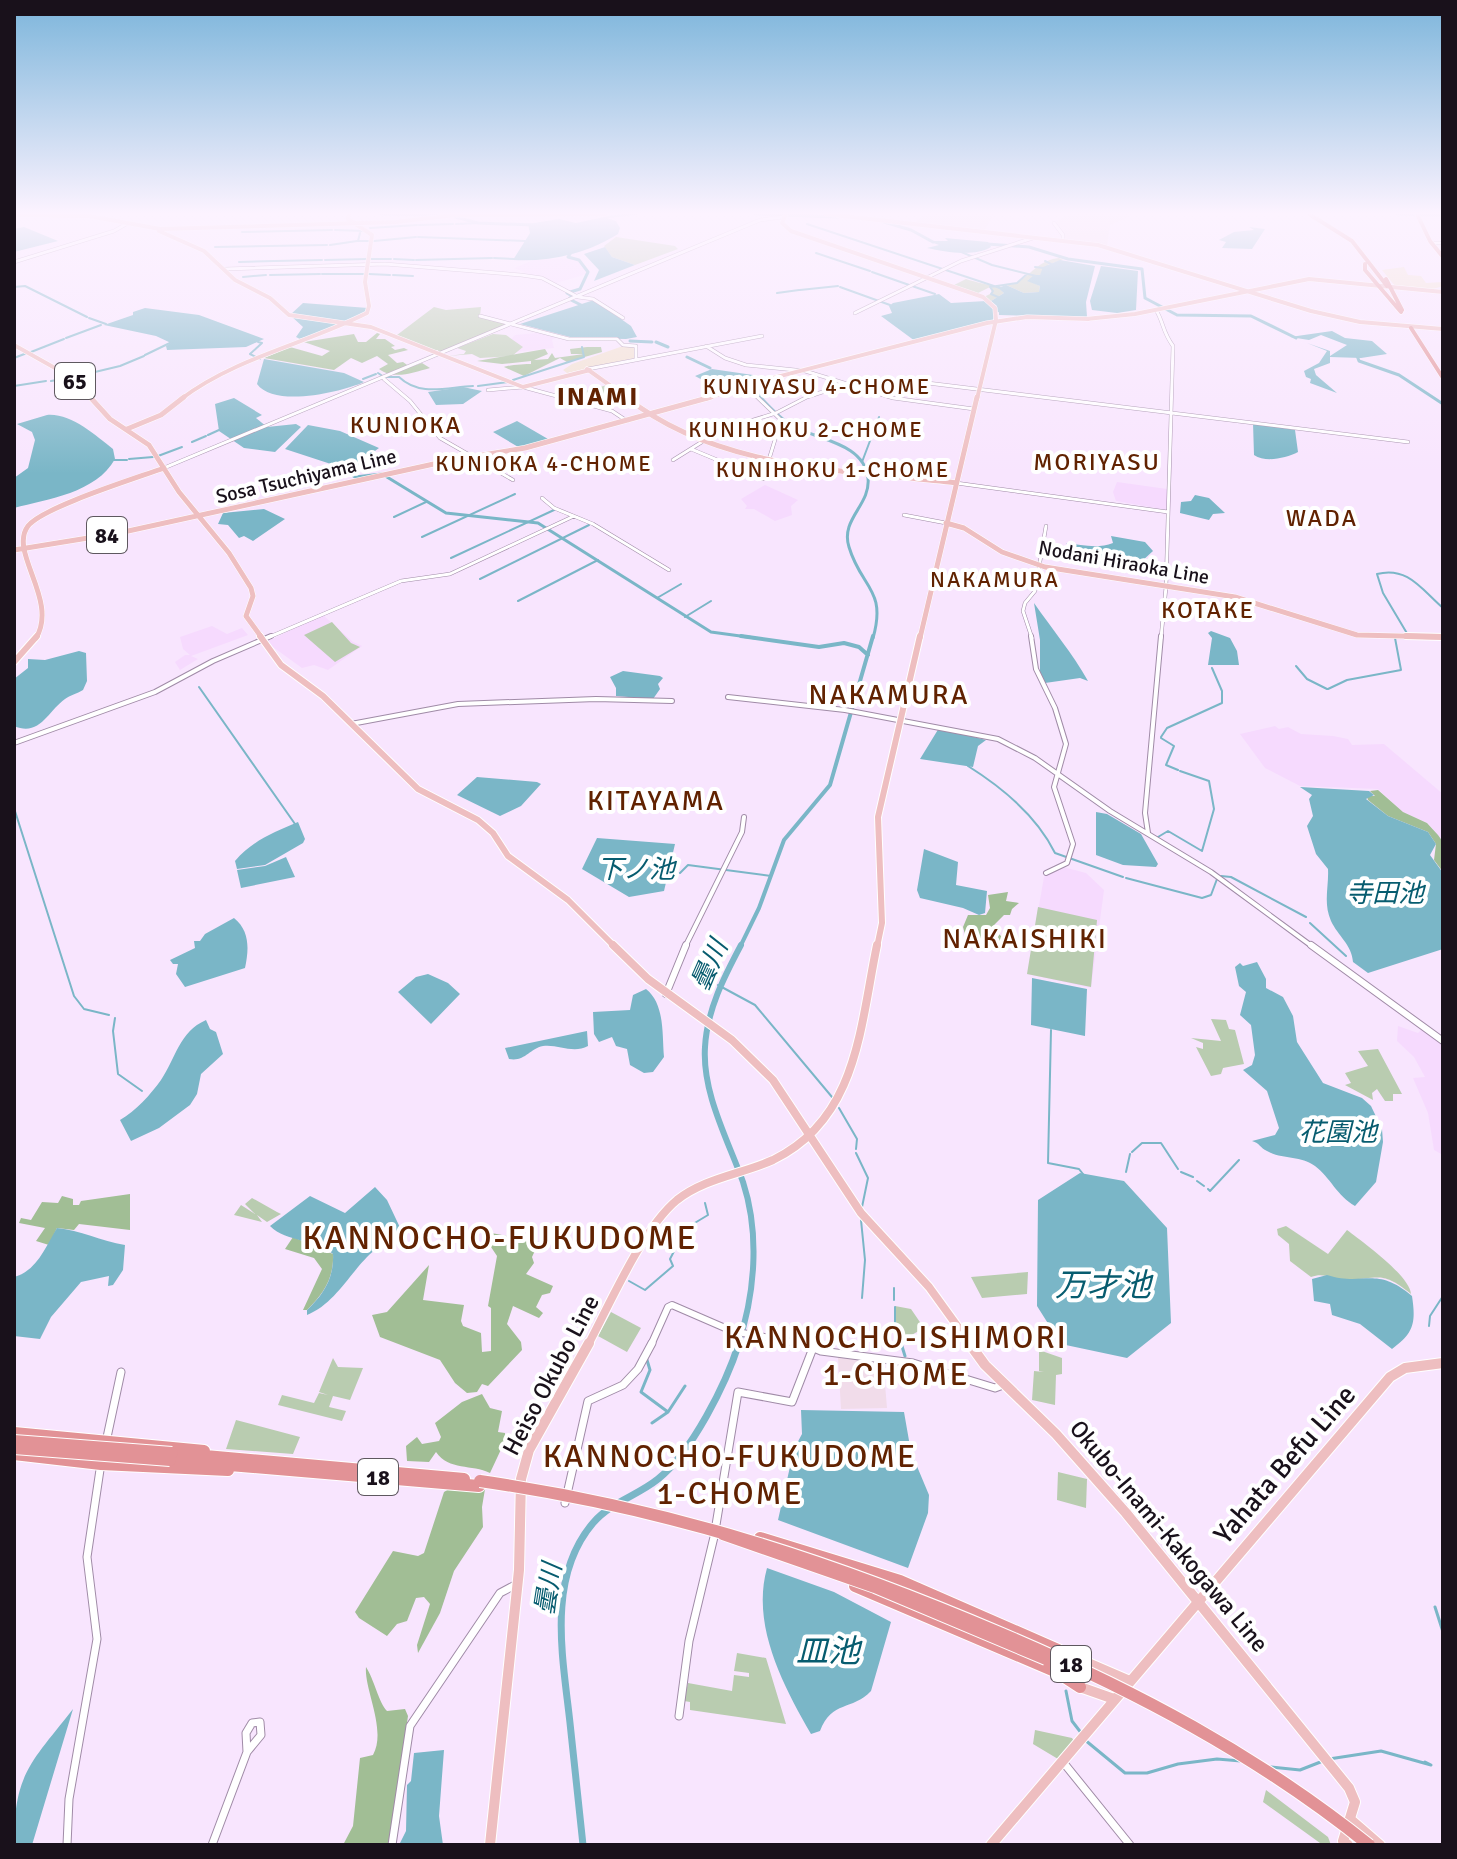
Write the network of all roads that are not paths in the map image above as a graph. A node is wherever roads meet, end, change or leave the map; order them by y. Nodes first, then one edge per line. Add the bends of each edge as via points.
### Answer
1 (273, 301) edge
2 (367, 301) edge
3 (569, 301) edge
4 (596, 301) edge
5 (880, 301) edge
6 (987, 301) edge
7 (1198, 301) edge
8 (1282, 301) edge
9 (1395, 301) edge
10 (1161, 308) junction
11 (855, 313) dead end
12 (480, 316) dead end
13 (623, 318) dead end
14 (995, 321) junction
15 (350, 323) junction
16 (513, 324) junction
17 (1443, 329) edge
18 (761, 337) dead end
19 (14, 345) edge
20 (707, 346) junction
21 (438, 355) junction
22 (637, 359) junction
23 (589, 369) junction
24 (801, 371) junction
25 (1443, 376) edge
26 (384, 378) junction
27 (903, 380) dead end
28 (750, 384) junction
29 (847, 384) junction
30 (522, 386) junction
31 (978, 389) junction
32 (488, 390) dead end
33 (974, 409) junction
34 (1171, 412) junction
35 (776, 413) junction
36 (650, 416) junction
37 (628, 422) junction
38 (127, 429) junction
39 (704, 440) junction
40 (1408, 442) dead end
41 (690, 449) junction
42 (475, 457) junction
43 (772, 458) junction
44 (673, 460) dead end
45 (164, 468) junction
46 (513, 480) dead end
47 (956, 483) junction
48 (542, 498) dead end
49 (1168, 512) junction
50 (904, 515) dead end
51 (574, 516) junction
52 (199, 517) junction
53 (946, 523) junction
54 (1046, 526) dead end
55 (24, 549) junction
56 (14, 550) edge
57 (1039, 565) junction
58 (669, 570) dead end
59 (1443, 570) edge
60 (1443, 582) edge
61 (1166, 587) junction
62 (1443, 637) edge
63 (263, 641) junction
64 (14, 662) edge
65 (728, 697) dead end
66 (672, 701) dead end
67 (899, 719) junction
68 (351, 724) junction
69 (14, 743) edge
70 (1056, 773) junction
71 (744, 817) dead end
72 (1148, 833) junction
73 (1046, 873) dead end
74 (666, 994) junction
75 (1443, 1041) edge
76 (811, 1135) junction
77 (813, 1348) junction
78 (1443, 1363) edge
79 (121, 1372) dead end
80 (1004, 1385) junction
81 (14, 1433) edge
82 (107, 1440) junction
83 (14, 1441) edge
84 (14, 1448) edge
85 (14, 1454) edge
86 (171, 1457) junction
87 (101, 1464) junction
88 (278, 1465) junction
89 (480, 1483) junction
90 (565, 1503) dead end
91 (746, 1535) junction
92 (780, 1553) junction
93 (518, 1583) junction
94 (1198, 1603) junction
95 (1058, 1650) joint
96 (1130, 1681) junction
97 (1080, 1687) joint
98 (1114, 1699) junction
99 (679, 1716) dead end
100 (247, 1752) dead end
101 (1063, 1761) junction
102 (1350, 1819) junction
103 (1346, 1843) edge
104 (67, 1845) edge
105 (212, 1845) edge
106 (392, 1845) edge
107 (490, 1845) edge
108 (991, 1845) edge
109 (1130, 1845) edge
110 (1360, 1845) edge
111 (1369, 1845) edge
112 (1380, 1845) edge

1 - 15 main road via 286,314
2 - 15 main road via 369,309
3 - 16 street
4 - 13 street
5 - 11 street
6 - 14 main road via 996,310
7 - 10 main road, Sosa Tsuchiyama Line / 84
8 - 17 main road, Sosa Tsuchiyama Line / 84 via 1349,320
9 - 25 highway
10 - 14 main road, Sosa Tsuchiyama Line / 84 via 1089,319
10 - 34 street via 1162,331 1173,346
12 - 16 street
14 - 24 main road, Sosa Tsuchiyama Line / 84
14 - 31 main road
15 - 21 main road via 394,334
15 - 38 main road via 199,383 155,418
16 - 21 street
16 - 22 street via 569,339 617,339 636,346
18 - 20 street
19 - 38 main road, 65 via 71,377
20 - 22 street
20 - 24 street via 740,363
21 - 26 street
21 - 30 main road
22 - 23 street
23 - 30 main road
23 - 36 main road
24 - 28 main road, Sosa Tsuchiyama Line / 84
24 - 29 street
26 - 42 street via 440,438
26 - 45 street
27 - 31 street
28 - 35 street
28 - 36 main road, Sosa Tsuchiyama Line / 84
29 - 33 street via 899,399
29 - 35 street
30 - 32 street
30 - 37 street via 612,411
31 - 33 main road
31 - 34 street
33 - 47 main road
34 - 40 street
34 - 49 street
35 - 39 street
35 - 43 street via 781,422
36 - 37 main road, Sosa Tsuchiyama Line / 84
36 - 39 main road
37 - 42 main road, Sosa Tsuchiyama Line / 84
38 - 45 main road, 65 via 149,445
39 - 41 street
39 - 43 main road
41 - 43 street via 763,479
41 - 44 street
42 - 46 street
42 - 52 main road, Sosa Tsuchiyama Line / 84
43 - 47 main road
45 - 52 main road, Okubo-Inami-Kakogawa Line
45 - 55 main road via 38,518 25,530
47 - 49 street
47 - 53 main road
48 - 51 street
49 - 61 street
50 - 53 street
51 - 58 street
51 - 63 street via 450,574 401,581
52 - 55 main road, Sosa Tsuchiyama Line / 84
52 - 63 main road, Okubo-Inami-Kakogawa Line via 251,588 246,614
53 - 57 main road, Nodani Hiraoka Line
53 - 67 main road, Heiso Okubo Line
54 - 57 street
55 - 56 main road, Sosa Tsuchiyama Line / 84
55 - 64 main road via 45,616 37,639
57 - 61 main road, Nodani Hiraoka Line
57 - 70 street via 1035,591 1023,611 1036,669 1066,744
59 - 60 street
61 - 62 main road, Nodani Hiraoka Line via 1249,601 1357,635
61 - 72 street via 1145,813
63 - 68 main road, Okubo-Inami-Kakogawa Line via 284,668
63 - 69 street via 155,692
65 - 67 street
66 - 68 street via 458,704
67 - 70 street via 993,736
67 - 76 main road, Heiso Okubo Line via 878,817 879,944 848,1080
68 - 74 main road, Okubo-Inami-Kakogawa Line via 420,790 485,825 508,856 568,900
70 - 72 street
70 - 73 street via 1054,787 1073,844 1067,863
71 - 74 street via 742,832
72 - 75 street via 1245,895
74 - 76 main road, Okubo-Inami-Kakogawa Line via 743,1050 773,1080
76 - 80 main road, Okubo-Inami-Kakogawa Line via 861,1213 923,1280
76 - 93 main road, Heiso Okubo Line via 770,1161 691,1189 661,1216 534,1439 521,1479
77 - 80 street via 926,1366 995,1388
77 - 90 street via 725,1329 690,1310 668,1307 626,1382 588,1401
77 - 99 street via 792,1402 738,1392
78 - 94 main road, Yahata Befu Line via 1394,1373
79 - 82 street
80 - 94 main road, Okubo-Inami-Kakogawa Line via 1075,1455
81 - 82 highway, 18
82 - 87 street
82 - 88 highway, 18
83 - 86 highway, 18, bridge
84 - 86 highway, 18, bridge
85 - 87 highway, 18
86 - 88 highway, 18
87 - 88 highway, 18 via 183,1470
87 - 104 street via 87,1557 97,1639 69,1799
88 - 89 highway, 18
89 - 91 highway, 18, bridge via 612,1501
89 - 92 highway, 18, bridge via 639,1512
91 - 95 highway, 18, bridge via 878,1573
91 - 111 highway, 18, bridge via 876,1580 1157,1703 1249,1756
92 - 97 highway, 18, bridge via 1057,1672
92 - 110 highway, 18, bridge via 875,1587 1156,1708 1253,1764
93 - 106 street via 500,1593 410,1726
93 - 107 main road, Heiso Okubo Line
94 - 96 main road, Yahata Befu Line
94 - 102 main road, Okubo-Inami-Kakogawa Line via 1352,1792
95 - 96 main road, 18
96 - 98 main road, Yahata Befu Line
97 - 98 main road, 18
98 - 101 main road, Yahata Befu Line
100 - 105 street
101 - 108 main road, Yahata Befu Line
101 - 109 street
102 - 103 main road, Okubo-Inami-Kakogawa Line
102 - 112 main road

